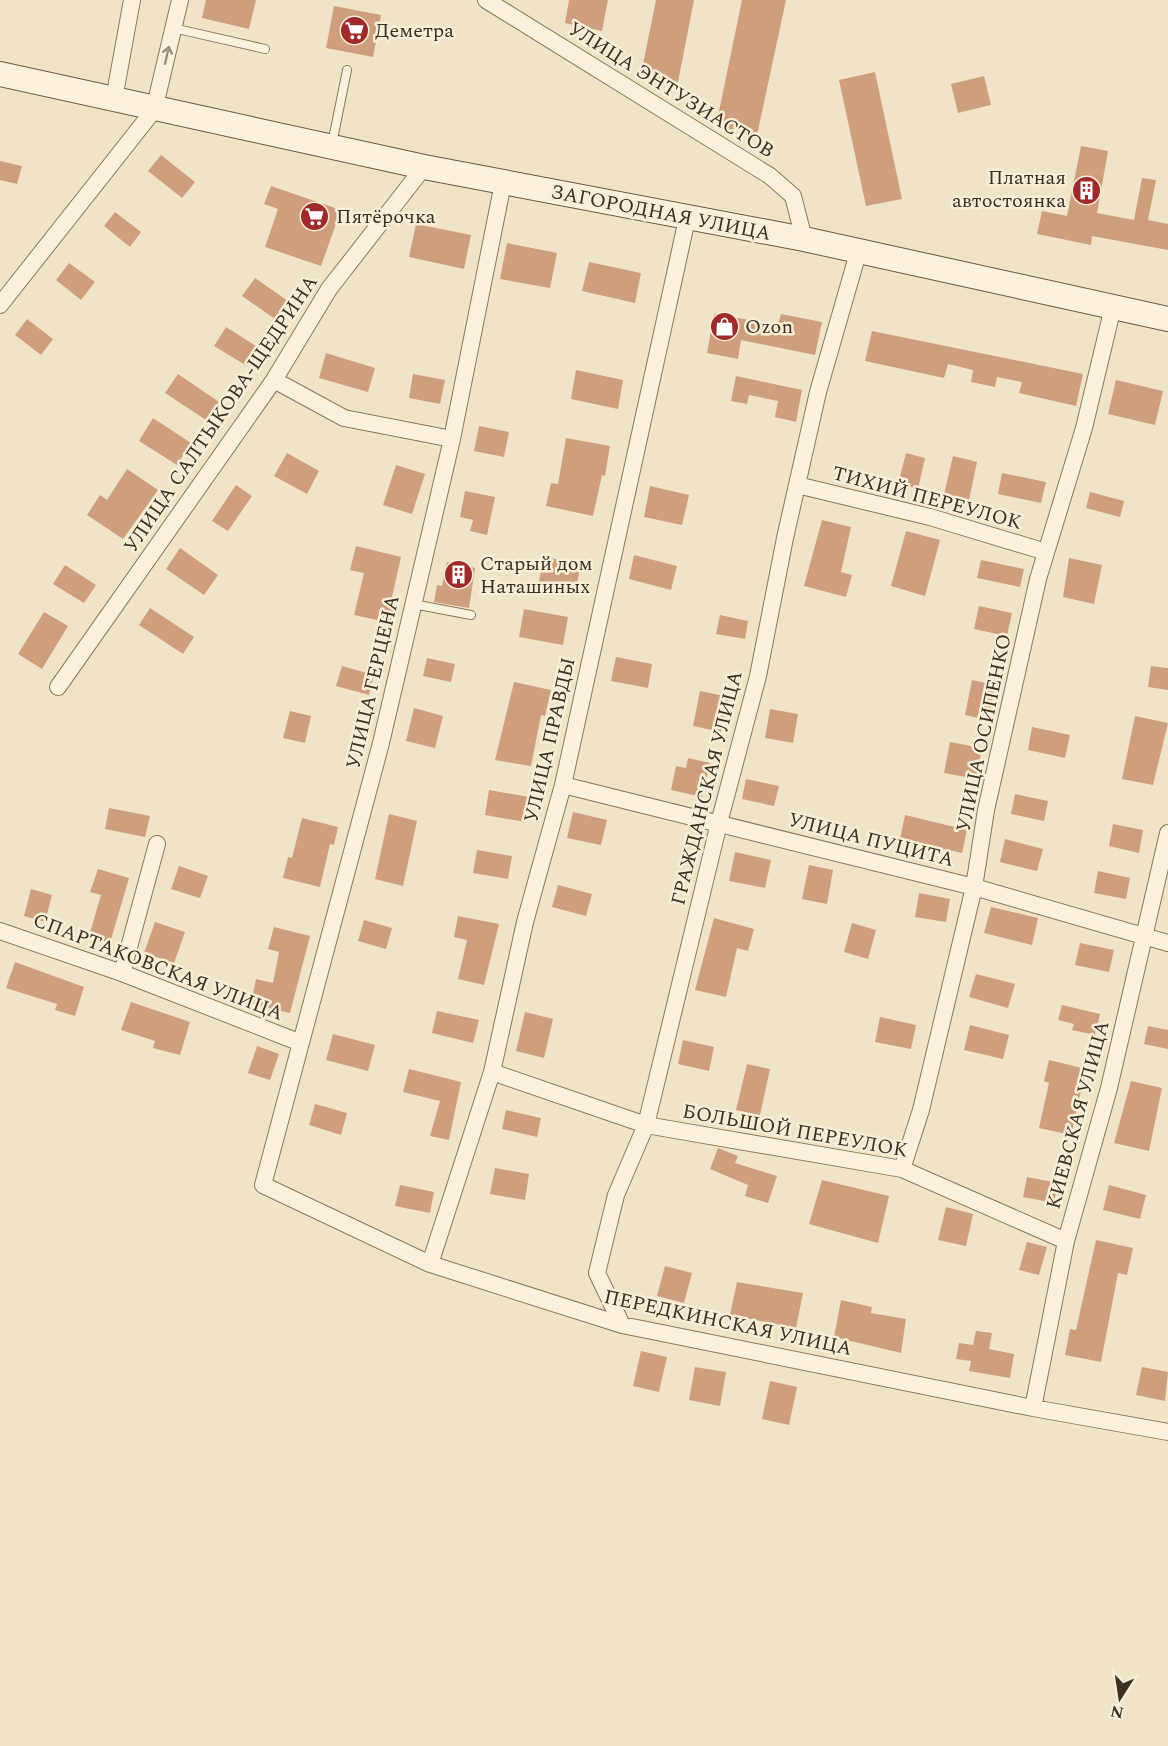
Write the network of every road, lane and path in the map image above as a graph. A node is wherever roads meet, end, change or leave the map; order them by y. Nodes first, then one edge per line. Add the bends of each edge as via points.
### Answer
1 (132, 0) edge
2 (180, 0) edge
3 (486, 0) edge
4 (173, 27) junction
5 (265, 48) dead end
6 (347, 70) dead end
7 (0, 74) edge
8 (114, 99) junction
9 (154, 110) junction
10 (331, 148) junction
11 (424, 167) junction
12 (503, 183) junction
13 (687, 219) junction
14 (804, 239) junction
15 (858, 253) junction
16 (0, 305) edge
17 (1113, 307) junction
18 (1168, 319) edge
19 (274, 380) junction
20 (452, 439) junction
21 (797, 485) junction
22 (1046, 552) junction
23 (413, 604) junction
24 (471, 615) dead end
25 (58, 687) dead end
26 (562, 785) junction
27 (719, 823) junction
28 (1168, 833) edge
29 (157, 844) dead end
30 (974, 887) junction
31 (0, 931) edge
32 (1145, 936) junction
33 (1168, 943) edge
34 (122, 973) junction
35 (301, 1043) junction
36 (492, 1072) junction
37 (646, 1125) junction
38 (902, 1169) junction
39 (263, 1185) joint
40 (1066, 1241) junction
41 (430, 1264) junction
42 (622, 1324) junction
43 (1033, 1408) junction
44 (1168, 1432) edge

1 - 8 street
2 - 4 street
3 - 14 street, УЛИЦА ЭНТУЗИАСТОВ via 770,176 793,196
4 - 5 lane
9 -> 4 street
6 - 10 lane
7 - 8 street, ЗАГОРОДНАЯ УЛИЦА
8 - 9 street, ЗАГОРОДНАЯ УЛИЦА
9 - 10 street, ЗАГОРОДНАЯ УЛИЦА
9 - 16 street
10 - 11 street, ЗАГОРОДНАЯ УЛИЦА
11 - 12 street, ЗАГОРОДНАЯ УЛИЦА
11 - 19 street, УЛИЦА САЛТЫКОВА-ЩЕДРИНА via 329,290
12 - 13 street, ЗАГОРОДНАЯ УЛИЦА
12 - 20 street, УЛИЦА ГЕРЦЕНА
13 - 14 street, ЗАГОРОДНАЯ УЛИЦА
13 - 26 street, УЛИЦА ПРАВДЫ
14 - 15 street, ЗАГОРОДНАЯ УЛИЦА
15 - 17 street, ЗАГОРОДНАЯ УЛИЦА
15 - 21 street, ГРАЖДАНСКАЯ УЛИЦА via 818,392
17 - 18 street, ЗАГОРОДНАЯ УЛИЦА
17 - 22 street, УЛИЦА ОСИПЕНКО via 1084,428
19 - 20 street via 344,418
19 - 25 street, УЛИЦА САЛТЫКОВА-ЩЕДРИНА
20 - 23 street, УЛИЦА ГЕРЦЕНА
21 - 22 street, ТИХИЙ ПЕРЕУЛОК via 930,517
21 - 27 street, ГРАЖДАНСКАЯ УЛИЦА via 758,676
22 - 30 street, УЛИЦА ОСИПЕНКО via 986,810
23 - 24 lane
23 - 35 street, УЛИЦА ГЕРЦЕНА via 381,743
26 - 27 street, УЛИЦА ПУЦИТА
26 - 36 street, УЛИЦА ПРАВДЫ via 525,922
27 - 30 street, УЛИЦА ПУЦИТА
27 - 37 street, ГРАЖДАНСКАЯ УЛИЦА
28 - 32 street, КИЕВСКАЯ УЛИЦА
29 - 34 street
30 - 32 street, УЛИЦА ПУЦИТА
30 - 38 street, УЛИЦА ОСИПЕНКО via 921,1110
31 - 34 street, СПАРТАКОВСКАЯ УЛИЦА
32 - 33 street, УЛИЦА ПУЦИТА
32 - 40 street, КИЕВСКАЯ УЛИЦА via 1109,1088
34 - 35 street, СПАРТАКОВСКАЯ УЛИЦА
35 - 39 street, УЛИЦА ГЕРЦЕНА
36 - 37 street, БОЛЬШОЙ ПЕРЕУЛОК
36 - 41 street, УЛИЦА ПРАВДЫ
37 - 38 street, БОЛЬШОЙ ПЕРЕУЛОК
37 - 42 street, ГРАЖДАНСКАЯ УЛИЦА via 616,1195 597,1273
38 - 40 street, БОЛЬШОЙ ПЕРЕУЛОК
39 - 41 street, ПЕРЕДКИНСКАЯ УЛИЦА
40 - 43 street, КИЕВСКАЯ УЛИЦА
41 - 42 street, ПЕРЕДКИНСКАЯ УЛИЦА
42 - 43 street, ПЕРЕДКИНСКАЯ УЛИЦА
43 - 44 street, ПЕРЕДКИНСКАЯ УЛИЦА

